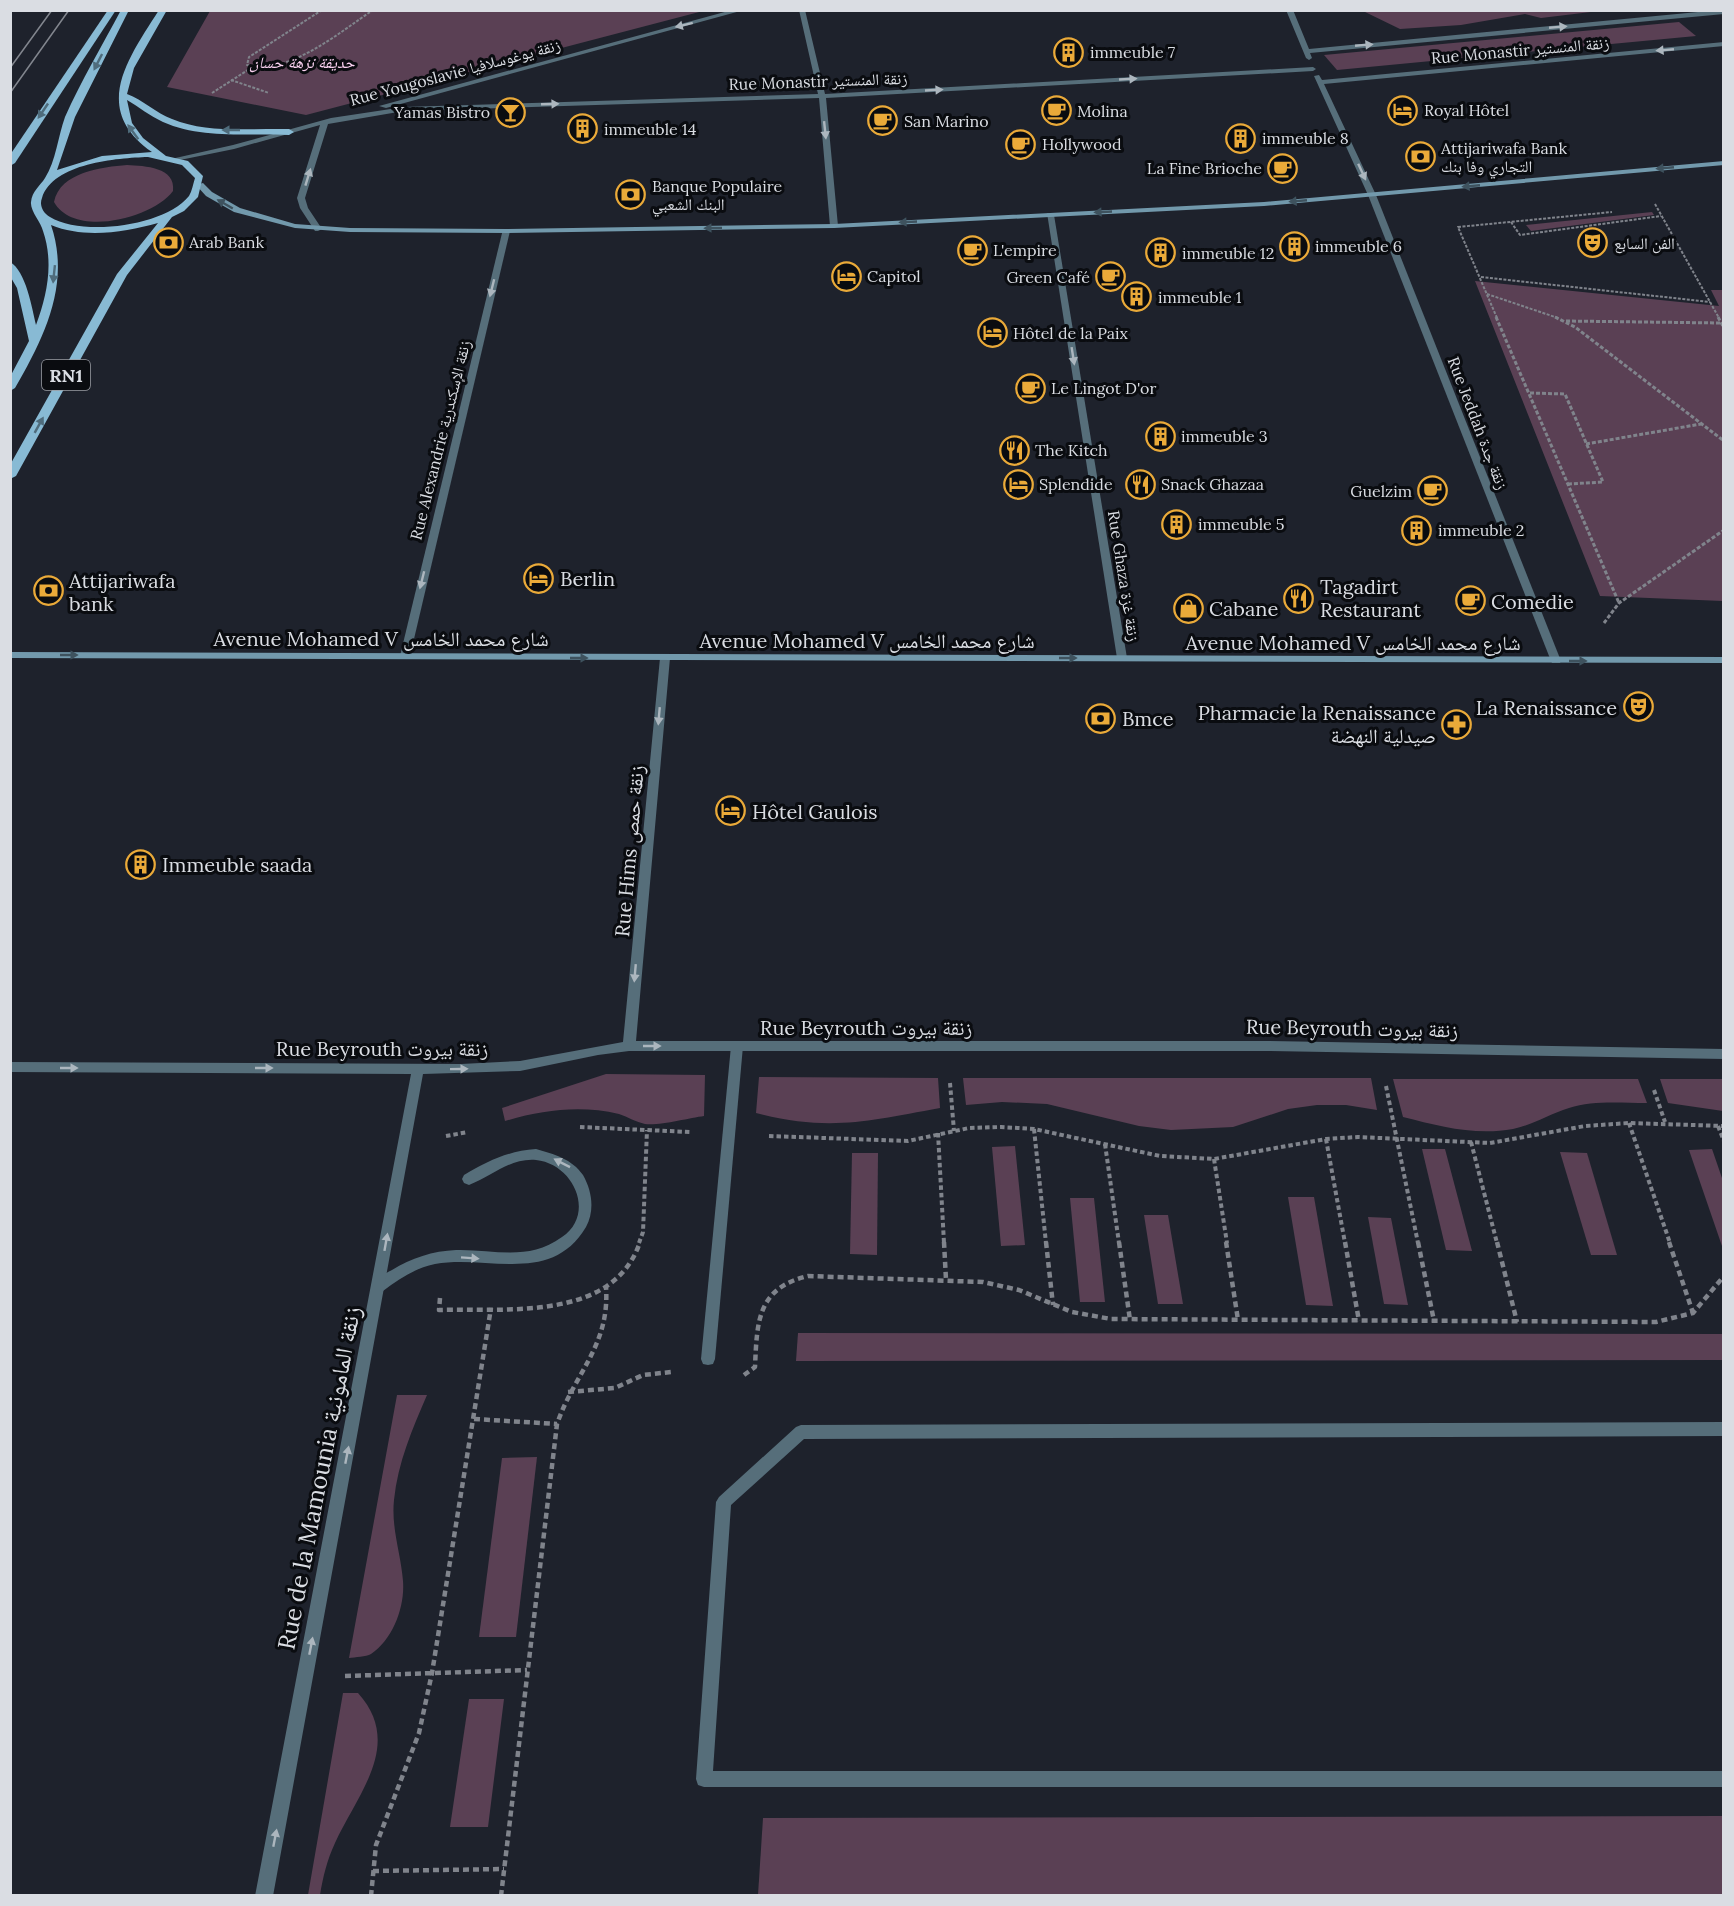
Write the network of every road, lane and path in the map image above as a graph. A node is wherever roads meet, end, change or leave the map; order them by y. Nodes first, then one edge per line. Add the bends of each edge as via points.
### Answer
1 (112, 10) edge
2 (125, 10) edge
3 (163, 10) edge
4 (322, 10) edge
5 (373, 10) edge
6 (741, 10) edge
7 (802, 10) edge
8 (1289, 10) edge
9 (1724, 12) edge
10 (1724, 44) edge
11 (1306, 51) junction
12 (252, 68) junction
13 (1313, 69) junction
14 (1319, 82) junction
15 (121, 94) junction
16 (208, 95) dead end
17 (822, 96) junction
18 (325, 122) junction
19 (289, 132) junction
20 (165, 156) junction
21 (175, 159) junction
22 (1724, 162) edge
23 (10, 163) edge
24 (49, 181) junction
25 (200, 185) junction
26 (1372, 195) junction
27 (1653, 201) dead end
28 (1667, 206) dead end
29 (1656, 207) junction
30 (1645, 208) dead end
31 (176, 211) junction
32 (1623, 211) dead end
33 (1050, 215) junction
34 (1661, 216) junction
35 (44, 217) junction
36 (1511, 222) junction
37 (834, 226) junction
38 (318, 229) junction
39 (506, 231) junction
40 (10, 265) edge
41 (1480, 277) junction
42 (1488, 294) junction
43 (1710, 302) junction
44 (1566, 321) junction
45 (1721, 323) junction
46 (1724, 328) edge
47 (35, 343) junction
48 (10, 388) edge
49 (1530, 393) junction
50 (1701, 424) junction
51 (1724, 441) edge
52 (1586, 444) junction
53 (10, 476) edge
54 (1569, 484) junction
55 (1724, 530) edge
56 (1619, 603) junction
57 (1602, 626) dead end
58 (10, 655) edge
59 (405, 656) junction
60 (665, 658) junction
61 (1122, 658) junction
62 (1724, 660) edge
63 (1556, 661) junction
64 (629, 1046) junction
65 (737, 1046) junction
66 (948, 1046) junction
67 (1378, 1048) junction
68 (1724, 1054) edge
69 (10, 1067) edge
70 (418, 1069) junction
71 (1629, 1123) junction
72 (1721, 1126) edge
73 (577, 1127) dead end
74 (1034, 1129) junction
75 (472, 1131) dead end
76 (954, 1131) junction
77 (938, 1133) junction
78 (729, 1134) junction
79 (1397, 1137) junction
80 (1326, 1139) junction
81 (404, 1142) junction
82 (1471, 1142) junction
83 (1724, 1142) edge
84 (1105, 1144) junction
85 (1214, 1159) junction
86 (469, 1179) dead end
87 (1724, 1276) edge
88 (946, 1280) junction
89 (378, 1287) junction
90 (606, 1287) dead end
91 (1053, 1305) junction
92 (491, 1308) dead end
93 (1693, 1313) junction
94 (1130, 1320) junction
95 (1238, 1320) junction
96 (1359, 1321) junction
97 (1434, 1321) junction
98 (1517, 1322) junction
99 (708, 1359) dead end
100 (684, 1373) dead end
101 (739, 1377) dead end
102 (568, 1392) junction
103 (474, 1419) junction
104 (557, 1424) junction
105 (1724, 1429) edge
106 (527, 1670) junction
107 (432, 1673) junction
108 (305, 1677) junction
109 (1724, 1779) edge
110 (504, 1869) junction
111 (373, 1871) junction
112 (264, 1896) edge
113 (371, 1896) edge
114 (501, 1896) edge

1 -> 23 main road
2 -> 24 main road, RN1 via 70,117
3 - 15 main road via 130,64
4 - 12 path via 249,57 247,64
5 - 12 path via 283,65
6 -> 18 street, Rue Yougoslavie زنقة يوغوسلافيا
7 - 17 street
8 - 11 street
11 -> 9 street, Rue Monastir زنقة المنستير
10 -> 14 street, Rue Monastir زنقة المنستير
11 - 13 street
12 - 16 path
13 - 14 street
17 -> 13 street, Rue Monastir زنقة المنستير
14 -> 26 street
19 -> 15 main road via 186,126 162,118
20 -> 15 main road via 130,130
18 -> 17 street, Rue Monastir زنقة المنستير via 404,109
17 -> 37 street
18 - 19 street, Rue Yougoslavie زنقة يوغوسلافيا
38 -> 18 street via 301,198
19 - 21 street, Rue Yougoslavie زنقة يوغوسلافيا
20 - 21 main road
20 - 24 main road via 112,156 76,166
21 - 25 main road via 192,167
22 -> 26 main road
24 - 35 main road, RN1 via 37,196 36,204
25 - 31 main road, RN1 via 193,198
38 -> 25 main road via 245,214 222,203
26 -> 33 main road
26 - 63 street, Rue Jeddah زنقة جدة
27 - 29 path
28 - 29 path
29 - 30 path
29 - 34 path
31 - 35 main road, RN1 via 134,226 96,230 64,227
53 -> 31 main road, RN1 via 122,274
32 - 36 path
33 -> 37 main road
33 -> 61 street, Rue Ghaza زنقة غزة
34 - 36 path via 1520,235
34 - 43 path
35 -> 47 main road, RN1 via 54,247 54,279
36 - 41 path via 1458,227
37 -> 39 main road
38 - 39 main road
39 -> 59 street, Rue Alexandrie زنقة الإسكندرية
40 - 47 main road via 22,288
41 - 42 path
41 - 43 path
42 - 44 path
42 - 49 path
43 - 45 path
44 - 45 path
44 - 50 path
45 - 46 path
47 - 48 main road, RN1
49 - 52 path via 1565,394
49 - 54 path
50 - 51 path
50 - 52 path
52 - 54 path via 1603,482
54 - 56 path
55 - 56 path
56 - 57 path
58 -> 59 main road, Avenue Mohamed V شارع محمد الخامس
59 -> 60 main road, Avenue Mohamed V شارع محمد الخامس
60 -> 61 main road, Avenue Mohamed V شارع محمد الخامس
60 -> 64 street, Rue Hims زنقة حمص
61 - 63 main road, Avenue Mohamed V شارع محمد الخامس
63 -> 62 main road, Avenue Mohamed V شارع محمد الخامس
64 -> 65 street, Rue Beyrouth زنقة بيروت
70 -> 64 street, Rue Beyrouth زنقة بيروت via 520,1066
65 - 66 street, Rue Beyrouth زنقة بيروت
65 - 78 street
66 - 67 street, Rue Beyrouth زنقة بيروت
66 - 76 path
67 - 68 street, Rue Beyrouth زنقة بيروت
67 - 79 path
69 -> 70 street, Rue Beyrouth زنقة بيروت
70 - 81 street, Rue de la Mamounia زنقة المامونية
71 - 72 path
71 - 82 path via 1585,1126 1509,1141
71 - 93 path
72 - 83 path
73 - 78 path
74 - 76 path
74 - 84 path
74 - 91 path
75 - 81 path
76 - 77 path
77 - 78 path via 908,1141 879,1142
77 - 88 path
78 - 99 street
79 - 80 path
79 - 82 path
79 - 97 path
80 - 85 path
80 - 96 path
89 -> 81 street, Rue de la Mamounia زنقة المامونية
82 - 98 path
84 - 85 path via 1160,1156
84 - 94 path
85 - 95 path
89 -> 86 street via 397,1272 446,1257 514,1261 544,1255 571,1238 585,1214 586,1189 572,1168 548,1156 519,1155
87 - 93 path
88 - 91 path via 1001,1286
88 - 101 path via 807,1276 782,1283 764,1300 754,1367
108 -> 89 street, Rue de la Mamounia زنقة المامونية
90 - 102 path via 606,1326 599,1345
91 - 94 path via 1091,1317
92 - 103 path
93 - 98 path via 1656,1322
94 - 95 path
95 - 96 path
96 - 97 path
97 - 98 path
100 - 102 path via 658,1372 615,1388
102 - 104 path
103 - 104 path
103 - 107 path
104 - 106 path
105 - 109 street via 801,1432 724,1502 704,1779
106 - 107 path
106 - 110 path
107 - 108 path
107 - 111 path via 419,1732 376,1845
112 -> 108 street, Rue de la Mamounia زنقة المامونية
110 - 111 path
110 - 114 path
111 - 113 path

